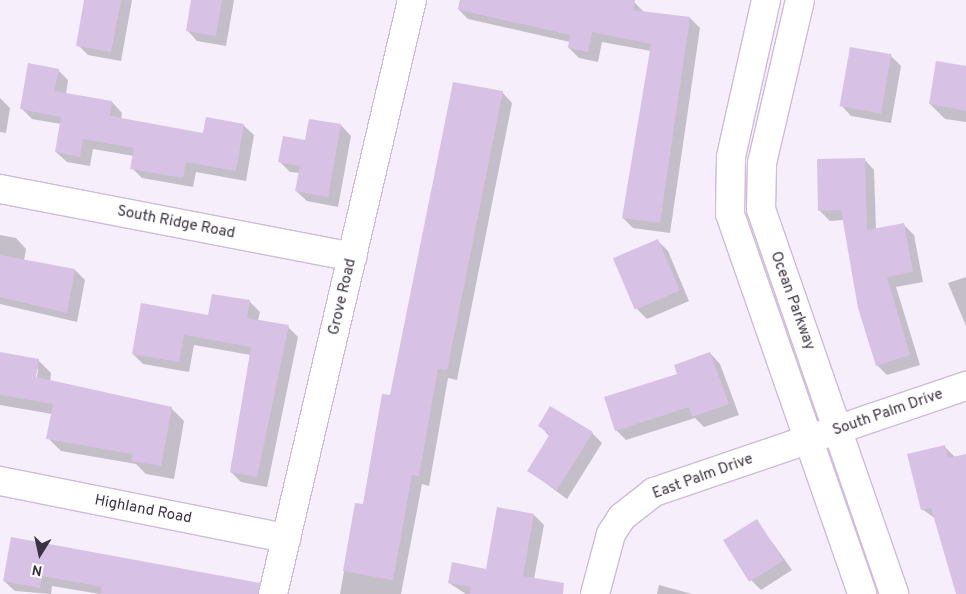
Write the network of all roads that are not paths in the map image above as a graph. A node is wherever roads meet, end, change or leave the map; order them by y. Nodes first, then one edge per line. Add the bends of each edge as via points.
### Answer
1 (412, 0) edge
2 (766, 0) edge
3 (800, 0) edge
4 (0, 189) edge
5 (352, 257) junction
6 (966, 386) edge
7 (837, 430) junction
8 (810, 439) junction
9 (0, 481) edge
10 (286, 538) junction
11 (273, 594) edge
12 (595, 594) edge
13 (862, 594) edge
14 (894, 594) edge

1 - 5 street, Grove Road
2 - 8 street, Ocean Parkway via 731,157 728,194 735,234
3 - 7 street, Ocean Parkway via 762,163 760,192 765,226
4 - 5 street, South Ridge Road
5 - 10 street, Grove Road
6 - 7 street, South Palm Drive
7 - 8 street, South Palm Drive
7 - 14 street, Ocean Parkway
8 - 12 street, East Palm Drive via 654,492 637,503 611,534
8 - 13 street, Ocean Parkway
9 - 10 street, Highland Road
10 - 11 street, Grove Road

